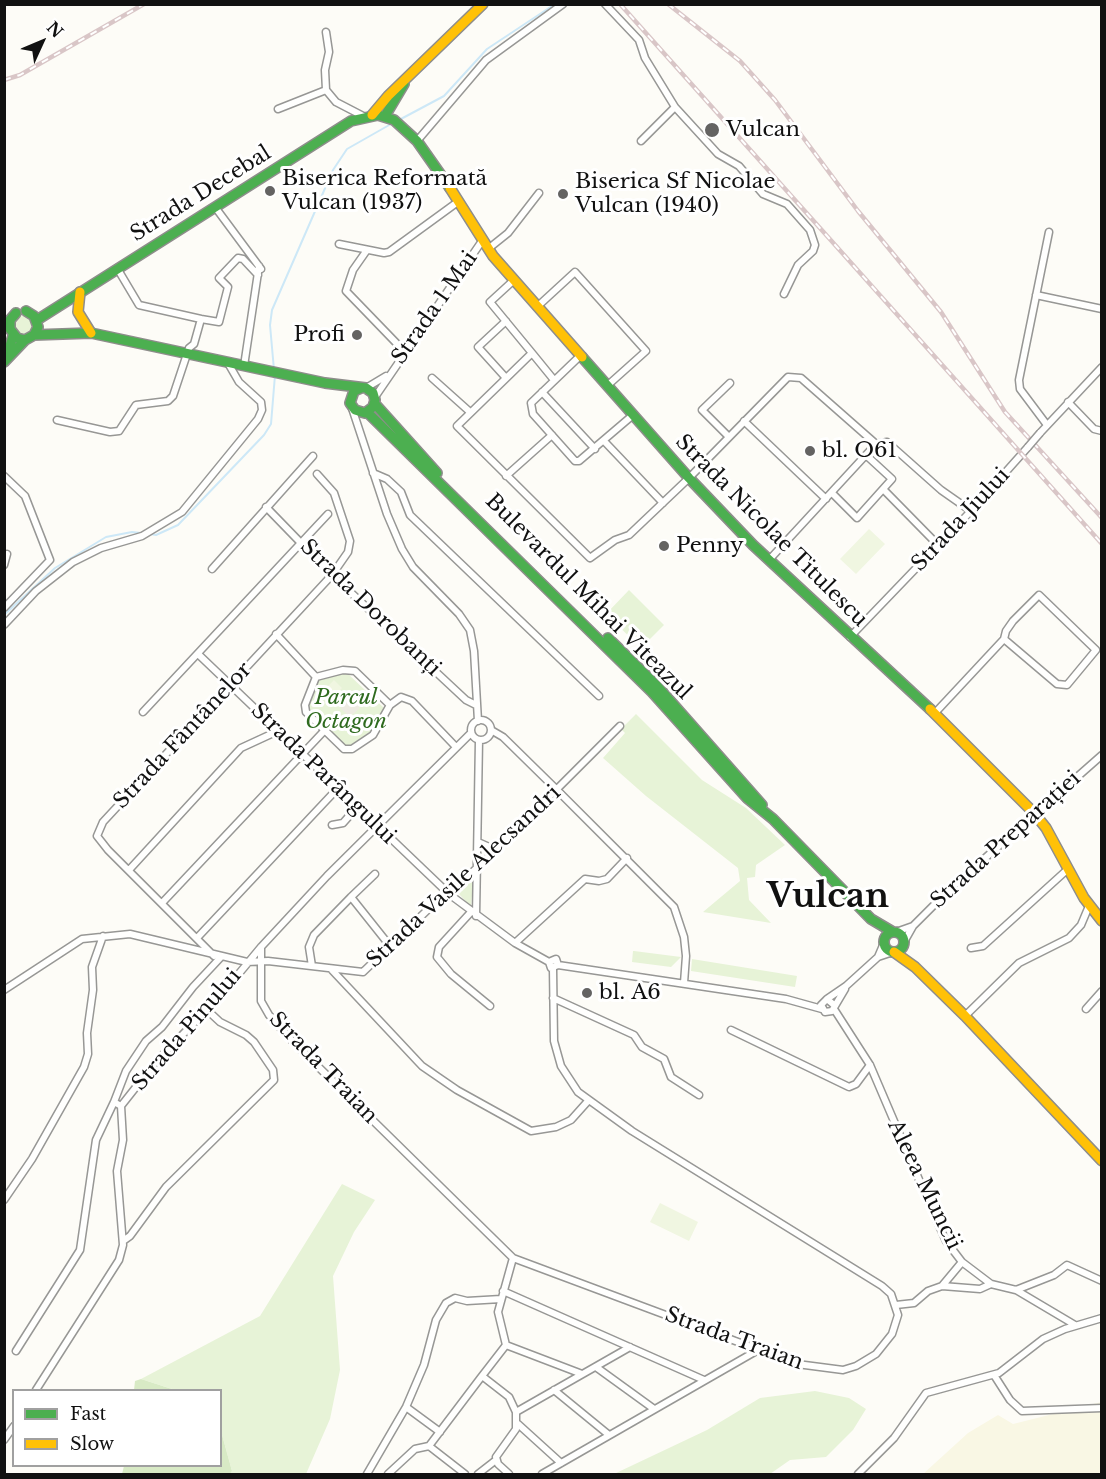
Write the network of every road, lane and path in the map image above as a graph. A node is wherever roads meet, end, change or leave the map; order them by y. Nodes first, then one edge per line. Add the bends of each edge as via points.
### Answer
1 (483, 4) edge
2 (564, 4) edge
3 (605, 4) edge
4 (326, 32) dead end
5 (406, 80) junction
6 (326, 90) junction
7 (675, 107) junction
8 (278, 109) dead end
9 (367, 116) junction
10 (393, 119) junction
11 (417, 141) junction
12 (641, 141) dead end
13 (539, 193) dead end
14 (459, 200) junction
15 (215, 207) junction
16 (1049, 232) dead end
17 (339, 244) dead end
18 (485, 245) junction
19 (368, 250) junction
20 (117, 268) junction
21 (259, 271) junction
22 (514, 280) junction
23 (80, 292) junction
24 (784, 294) dead end
25 (1036, 295) junction
26 (538, 306) junction
27 (52, 308) junction
28 (1101, 309) edge
29 (26, 311) junction
30 (16, 313) junction
31 (4, 314) edge
32 (201, 319) junction
33 (37, 321) junction
34 (506, 321) junction
35 (7, 323) edge
36 (68, 332) junction
37 (91, 333) junction
38 (34, 335) junction
39 (13, 336) junction
40 (25, 340) junction
41 (404, 351) junction
42 (532, 353) junction
43 (187, 354) junction
44 (581, 355) junction
45 (5, 362) edge
46 (228, 362) junction
47 (244, 366) junction
48 (1101, 367) edge
49 (389, 374) junction
50 (432, 378) dead end
51 (506, 378) junction
52 (554, 380) junction
53 (325, 383) junction
54 (730, 383) dead end
55 (608, 385) junction
56 (363, 388) junction
57 (542, 392) junction
58 (375, 400) junction
59 (1068, 402) junction
60 (351, 405) junction
61 (470, 412) junction
62 (365, 413) junction
63 (633, 415) junction
64 (57, 420) dead end
65 (744, 421) junction
66 (1047, 425) junction
67 (357, 426) junction
68 (1101, 431) edge
69 (552, 435) junction
70 (729, 437) junction
71 (604, 441) junction
72 (876, 444) junction
73 (595, 450) junction
74 (313, 456) dead end
75 (867, 456) junction
76 (373, 473) junction
77 (317, 474) dead end
78 (4, 476) edge
79 (506, 476) junction
80 (689, 478) junction
81 (883, 489) junction
82 (832, 493) junction
83 (826, 499) junction
84 (663, 503) junction
85 (266, 507) junction
86 (971, 511) junction
87 (328, 514) dead end
88 (301, 542) junction
89 (938, 545) junction
90 (7, 554) dead end
91 (769, 560) junction
92 (4, 565) edge
93 (212, 569) dead end
94 (45, 575) junction
95 (332, 575) junction
96 (6, 604) edge
97 (4, 625) edge
98 (276, 634) junction
99 (850, 637) junction
100 (1004, 639) junction
101 (198, 654) junction
102 (316, 677) junction
103 (231, 685) junction
104 (599, 696) dead end
105 (390, 705) junction
106 (476, 705) junction
107 (143, 712) dead end
108 (934, 714) junction
109 (478, 721) junction
110 (621, 726) dead end
111 (280, 730) junction
112 (324, 730) junction
113 (491, 730) junction
114 (471, 733) junction
115 (479, 740) junction
116 (456, 747) junction
117 (303, 752) junction
118 (1100, 759) edge
119 (338, 788) junction
120 (557, 790) junction
121 (357, 807) junction
122 (1034, 813) junction
123 (773, 819) junction
124 (332, 825) dead end
125 (376, 827) junction
126 (478, 842) junction
127 (496, 850) junction
128 (627, 858) junction
129 (476, 869) junction
130 (1068, 869) junction
131 (129, 870) junction
132 (375, 874) dead end
133 (449, 894) junction
134 (351, 897) junction
135 (162, 903) junction
136 (1089, 906) junction
137 (473, 914) junction
138 (871, 919) junction
139 (1101, 921) edge
140 (913, 926) junction
141 (894, 932) junction
142 (103, 936) junction
143 (196, 938) junction
144 (884, 942) junction
145 (515, 943) junction
146 (904, 943) junction
147 (390, 946) junction
148 (261, 947) junction
149 (970, 948) dead end
150 (894, 952) junction
151 (218, 957) junction
152 (878, 957) junction
153 (261, 961) junction
154 (247, 962) junction
155 (312, 966) junction
156 (556, 967) junction
157 (915, 967) junction
158 (331, 969) junction
159 (684, 983) junction
160 (846, 986) junction
161 (4, 990) edge
162 (1101, 991) edge
163 (553, 998) junction
164 (825, 999) junction
165 (806, 1003) junction
166 (490, 1006) dead end
167 (1086, 1008) dead end
168 (206, 1009) junction
169 (829, 1009) junction
170 (965, 1016) junction
171 (731, 1030) dead end
172 (870, 1065) junction
173 (699, 1095) dead end
174 (588, 1101) junction
175 (114, 1102) junction
176 (121, 1106) junction
177 (1101, 1161) edge
178 (4, 1200) edge
179 (123, 1241) junction
180 (513, 1258) junction
181 (962, 1262) junction
182 (1101, 1281) edge
183 (991, 1284) junction
184 (942, 1286) junction
185 (1016, 1290) junction
186 (503, 1291) junction
187 (501, 1299) junction
188 (896, 1305) junction
189 (1101, 1318) edge
190 (1075, 1325) junction
191 (506, 1345) junction
192 (630, 1347) junction
193 (758, 1350) junction
194 (16, 1351) dead end
195 (596, 1367) junction
196 (582, 1374) junction
197 (994, 1375) junction
198 (482, 1376) junction
199 (705, 1380) junction
200 (37, 1389) edge
201 (554, 1390) junction
202 (406, 1407) junction
203 (1101, 1408) edge
204 (654, 1409) junction
205 (516, 1412) junction
206 (518, 1424) junction
207 (440, 1432) junction
208 (609, 1435) junction
209 (429, 1446) junction
210 (495, 1460) junction
211 (561, 1463) junction
212 (367, 1474) edge
213 (388, 1474) edge
214 (465, 1474) edge
215 (478, 1474) edge
216 (509, 1474) edge
217 (542, 1474) edge
218 (858, 1474) edge

1 - 5 main road
2 - 11 street via 491,54
3 - 7 street via 639,40 645,58
4 - 6 street
5 - 9 main road
5 - 10 main road
6 - 8 street
6 - 9 street via 336,102
7 - 12 street
7 - 24 street via 718,154 739,166 763,194 787,204 814,237 813,252 798,265
9 - 10 main road
9 - 15 main road, Strada Decebal via 344,125
10 - 11 main road, Strada Nicolae Titulescu
11 - 14 main road, Strada Nicolae Titulescu
13 - 18 street, Strada 1 Mai via 508,233
14 - 18 main road, Strada Nicolae Titulescu
14 - 19 street via 389,252
15 - 20 main road, Strada Decebal
15 - 21 street
16 - 25 street
17 - 19 street
18 - 22 main road, Strada Nicolae Titulescu
18 - 41 street, Strada 1 Mai
19 - 41 street via 353,270 346,291
20 - 23 main road, Strada Decebal
20 - 32 street via 139,305
21 - 32 street via 238,258 219,278 228,287 219,322
21 - 47 street
22 - 26 main road, Strada Nicolae Titulescu
22 - 34 street via 490,302
23 - 27 main road, Strada Decebal
23 - 37 main road via 78,312
25 - 28 street
25 - 66 street via 1019,380 1020,389
26 - 44 main road, Strada Nicolae Titulescu
26 - 55 street via 575,272 646,351
27 - 29 main road, Strada Decebal
27 - 33 main road, Strada Decebal
29 - 30 main road
29 - 33 main road
30 - 31 main road
30 - 35 main road
32 - 43 street
33 - 36 main road
33 - 38 main road
34 - 42 street
34 - 51 street via 478,347
35 - 39 main road
36 - 37 main road
36 - 38 main road
37 - 43 main road
38 - 40 main road
39 - 40 main road
39 - 45 main road
40 - 45 main road
41 - 49 street, Strada 1 Mai
42 - 51 street
42 - 52 street
43 - 46 main road
43 - 64 street via 173,396 168,401 136,405 119,431
44 - 52 street
44 - 55 main road, Strada Nicolae Titulescu
46 - 47 main road
46 - 94 street via 239,382 261,402 262,410 182,512 142,536 87,554
47 - 53 main road
48 - 59 street, Strada Jiului
49 - 56 street, Strada 1 Mai
49 - 58 street, Strada 1 Mai
50 - 61 street
51 - 61 street
52 - 57 street
53 - 56 main road
53 - 60 main road
54 - 70 street via 702,410
55 - 63 main road, Strada Nicolae Titulescu
56 - 58 main road, Bulevardul Mihai Viteazul
56 - 60 main road via 354,392
57 - 69 street via 530,409
57 - 73 street
58 - 62 main road
58 - 123 main road, Bulevardul Mihai Viteazul via 442,479 657,686
59 - 66 street, Strada Jiului
59 - 68 street via 1094,429
60 - 62 main road, Bulevardul Mihai Viteazul
60 - 67 street
61 - 79 street via 457,426
62 - 67 street
62 - 123 main road, Bulevardul Mihai Viteazul via 652,692 747,798
63 - 71 street
63 - 80 main road, Strada Nicolae Titulescu
65 - 70 street
65 - 72 street via 794,375
65 - 83 street
66 - 86 street, Strada Jiului, bridge
67 - 76 street
69 - 73 street via 575,461
69 - 79 street
70 - 80 street
71 - 73 street
71 - 84 street
72 - 75 street
72 - 86 street via 887,442
74 - 85 street
75 - 81 street via 892,479
75 - 82 street
76 - 104 street via 387,478 401,492 411,515
76 - 106 street via 407,558 470,630
77 - 95 street, Strada Fântânelor via 337,501 350,546
78 - 94 street via 25,496 50,554
79 - 84 street via 590,558 629,535
80 - 84 street
80 - 91 main road, Strada Nicolae Titulescu
81 - 82 street via 857,518
81 - 89 street
82 - 83 street
83 - 91 street
85 - 88 street, Strada Dorobanți
85 - 93 street
86 - 89 street, Strada Jiului
87 - 88 street
88 - 95 street, Strada Dorobanți
88 - 101 street
89 - 99 street, Strada Jiului
90 - 92 street
91 - 99 main road, Strada Nicolae Titulescu
94 - 96 street
94 - 97 street
95 - 98 street, Strada Fântânelor
95 - 106 street, Strada Dorobanți
98 - 102 street
98 - 103 street, Strada Fântânelor
99 - 108 main road, Strada Nicolae Titulescu
100 - 100 street via 1057,684 1067,685 1096,650 1039,595 1010,626
100 - 108 street
101 - 103 street, Strada Parângului
101 - 107 street
102 - 105 street via 355,671
102 - 112 street via 305,705 309,716
103 - 111 street, Strada Parângului
103 - 131 street, Strada Fântânelor via 99,829 99,841
105 - 112 street via 373,735 352,749 344,749
105 - 116 street via 401,697 412,701
106 - 109 street
108 - 122 main road, Strada Nicolae Titulescu
109 - 113 street via 487,722
109 - 114 street
110 - 120 street, Strada Vasile Alecsandri
111 - 117 street, Strada Parângului
111 - 131 street via 241,748
112 - 117 street
113 - 115 street via 487,738
113 - 120 street
114 - 115 street
114 - 116 street, Strada Pinului
115 - 126 street
116 - 125 street, Strada Pinului
117 - 119 street, Strada Parângului
117 - 135 street
118 - 122 street, Strada Preparației
119 - 121 street, Strada Parângului
119 - 143 street
120 - 127 street, Strada Vasile Alecsandri
120 - 128 street
121 - 124 street via 343,823
121 - 125 street, Strada Parângului
122 - 130 main road, Strada Nicolae Titulescu
122 - 140 street, Strada Preparației
123 - 138 main road, Bulevardul Mihai Viteazul
125 - 133 street, Strada Parângului
125 - 148 street, Strada Pinului
126 - 127 street
126 - 129 street
127 - 129 street, Strada Vasile Alecsandri
128 - 145 street via 606,879 585,879
128 - 159 street via 674,907 684,937
129 - 133 street, Strada Vasile Alecsandri
129 - 137 street
130 - 136 main road, Strada Nicolae Titulescu
130 - 149 street via 983,946
131 - 135 street, Strada Fântânelor
132 - 134 street
133 - 137 street, Strada Parângului
133 - 147 street, Strada Vasile Alecsandri via 442,896
134 - 147 street
134 - 155 street via 314,934 309,947
135 - 143 street, Strada Fântânelor
136 - 139 main road, Strada Nicolae Titulescu
136 - 170 street via 1081,925 1069,939 1019,963
137 - 145 street
137 - 166 street via 439,946 437,957
138 - 141 main road, Bulevardul Mihai Viteazul
138 - 144 main road, Bulevardul Mihai Viteazul
140 - 141 street, Strada Preparației
140 - 146 street, Strada Preparației
141 - 144 main road via 887,934
141 - 146 main road via 902,936
142 - 151 street, Strada Vasile Alecsandri via 145,936
142 - 161 street, Strada Vasile Alecsandri via 66,946
142 - 178 street via 92,967 84,1067
143 - 151 street, Strada Fântânelor
144 - 150 main road
144 - 152 street
145 - 156 street
146 - 150 main road
146 - 157 main road
147 - 158 street, Strada Vasile Alecsandri via 359,974
148 - 153 street, Strada Traian
148 - 154 street, Strada Pinului
150 - 152 street
150 - 157 main road
151 - 154 street, Strada Vasile Alecsandri
151 - 175 street via 147,1041 126,1071
152 - 160 street
153 - 154 street, Strada Vasile Alecsandri
153 - 155 street, Strada Vasile Alecsandri
153 - 180 street, Strada Traian via 261,1001 273,1020
154 - 168 street, Strada Pinului
155 - 158 street, Strada Vasile Alecsandri
156 - 159 street
156 - 163 street
157 - 170 main road
158 - 174 street via 422,1066 531,1131 571,1120
159 - 165 street
160 - 164 street
160 - 169 street
162 - 167 street
163 - 173 street via 634,1035 642,1047 664,1059 671,1077
163 - 174 street via 554,1041 561,1066
164 - 165 street
164 - 169 street
164 - 169 street
165 - 169 street
168 - 176 street, Strada Pinului
168 - 179 street via 254,1042 273,1070 274,1080 166,1187
169 - 172 street, Aleea Muncii via 844,1023
170 - 177 main road
171 - 172 street via 849,1087
172 - 181 street, Aleea Muncii via 942,1232
174 - 188 street via 667,1154 874,1280 891,1294
175 - 176 street
175 - 194 street via 96,1140 80,1250
176 - 179 street, Strada Pinului via 123,1140 117,1171
179 - 200 street, Strada Pinului via 119,1260
180 - 186 street
180 - 193 street, Strada Traian
181 - 183 street
181 - 184 street, Aleea Muncii
182 - 185 street via 1067,1265 1054,1275
183 - 184 street via 980,1289
183 - 185 street
184 - 188 street, Aleea Muncii via 914,1303
185 - 190 street
186 - 187 street
186 - 192 street
187 - 191 street via 498,1312
187 - 202 street via 455,1298 446,1303 436,1320 424,1365
188 - 193 street, Strada Traian via 898,1315 892,1334 876,1353 856,1366 843,1370 816,1369
189 - 190 street
190 - 197 street via 1043,1339
191 - 196 street
191 - 198 street
192 - 195 street
192 - 199 street
193 - 199 street
195 - 196 street
195 - 204 street
196 - 201 street
197 - 203 street via 1010,1400 1023,1411
197 - 218 street via 926,1393 894,1437
198 - 205 street via 509,1397
198 - 207 street
199 - 204 street
201 - 205 street
201 - 208 street
202 - 207 street
202 - 212 street
204 - 208 street
205 - 206 street
206 - 210 street
206 - 211 street
207 - 209 street
208 - 211 street
209 - 213 street via 415,1449
209 - 214 street
210 - 215 street
210 - 216 street
211 - 217 street

